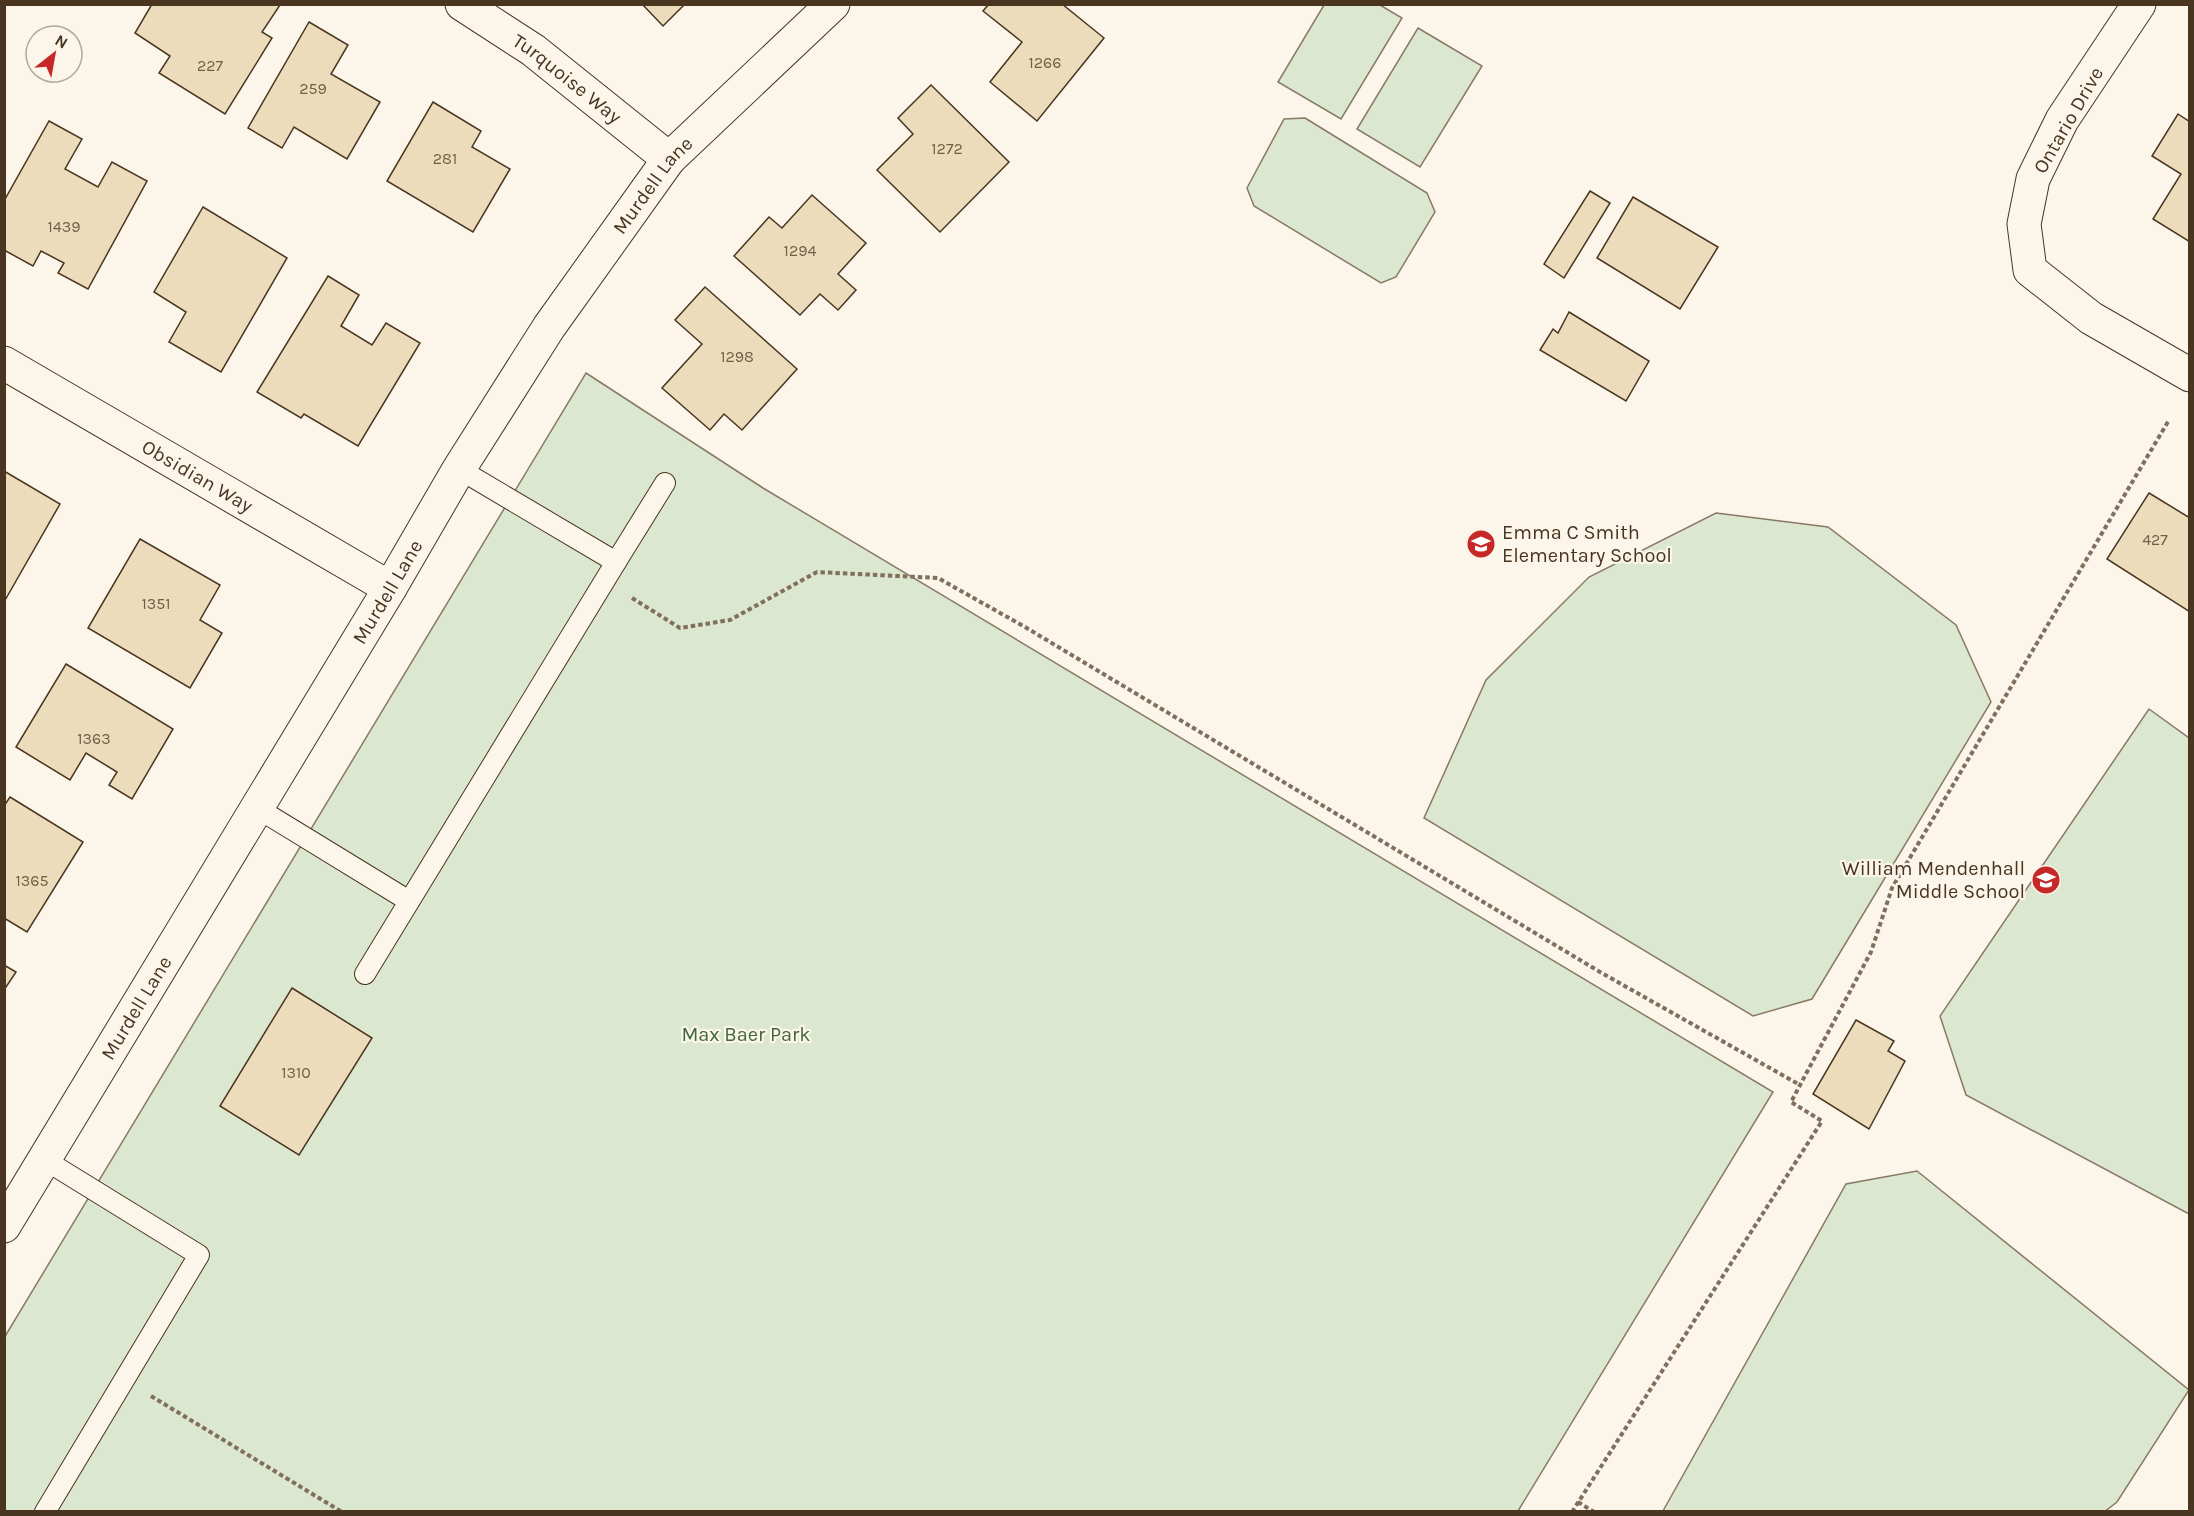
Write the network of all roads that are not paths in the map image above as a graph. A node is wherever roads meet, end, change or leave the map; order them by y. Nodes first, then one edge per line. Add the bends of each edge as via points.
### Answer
1 (462, 4) edge
2 (833, 4) edge
3 (2139, 4) edge
4 (669, 159) junction
5 (4, 363) edge
6 (2190, 375) edge
7 (459, 469) junction
8 (665, 483) dead end
9 (616, 562) junction
10 (390, 588) junction
11 (257, 808) junction
12 (409, 901) junction
13 (365, 974) dead end
14 (45, 1160) junction
15 (4, 1226) edge
16 (45, 1512) edge

1 - 4 street, Turquoise Way via 533,50
2 - 4 street, Murdell Lane
3 - 6 street, Ontario Drive via 2062,120 2033,179 2024,224 2030,270 2091,318
4 - 7 street, Murdell Lane via 549,327
5 - 10 street, Obsidian Way
7 - 9 lane
7 - 10 street, Murdell Lane
8 - 9 lane
9 - 12 lane
10 - 11 street, Murdell Lane
11 - 12 lane
11 - 14 street, Murdell Lane
12 - 13 lane
14 - 15 street, Murdell Lane
14 - 16 lane via 200,1255

